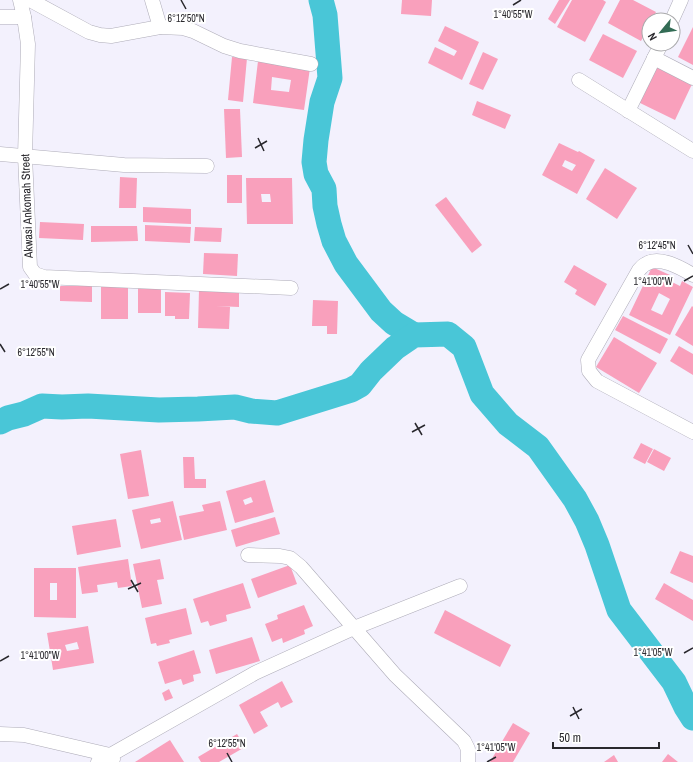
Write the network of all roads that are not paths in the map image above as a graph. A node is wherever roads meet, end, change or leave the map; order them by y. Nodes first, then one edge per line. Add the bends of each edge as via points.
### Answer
1 (20, 0) edge
2 (30, 0) edge
3 (152, 0) edge
4 (681, 0) edge
5 (676, 12) edge
6 (0, 17) edge
7 (24, 17) junction
8 (160, 27) junction
9 (657, 52) edge
10 (654, 58) junction
11 (311, 64) dead end
12 (693, 78) edge
13 (579, 80) dead end
14 (628, 111) junction
15 (693, 152) edge
16 (0, 154) edge
17 (25, 156) junction
18 (207, 166) dead end
19 (691, 270) edge
20 (291, 288) dead end
21 (693, 432) edge
22 (248, 555) dead end
23 (460, 586) dead end
24 (354, 628) junction
25 (0, 734) edge
26 (108, 760) edge
27 (468, 762) edge

1 - 7 street, Akwasi Ankomah Street
2 - 8 street via 89,32 100,35 111,36
3 - 8 street
4 - 5 street
6 - 7 street
7 - 17 street, Akwasi Ankomah Street via 28,44
8 - 11 street via 183,28 240,51
9 - 10 street
10 - 12 street
10 - 14 street
13 - 14 street
14 - 15 street
16 - 17 street
17 - 18 street via 124,165
17 - 20 street, Akwasi Ankomah Street via 30,267 35,274 44,277
19 - 21 street via 653,260 645,264 639,270 588,360 589,371 597,381
22 - 24 street via 290,558 301,566
23 - 24 street
24 - 26 street via 255,673
24 - 27 street via 395,675 464,741 468,749
25 - 26 street via 44,739

